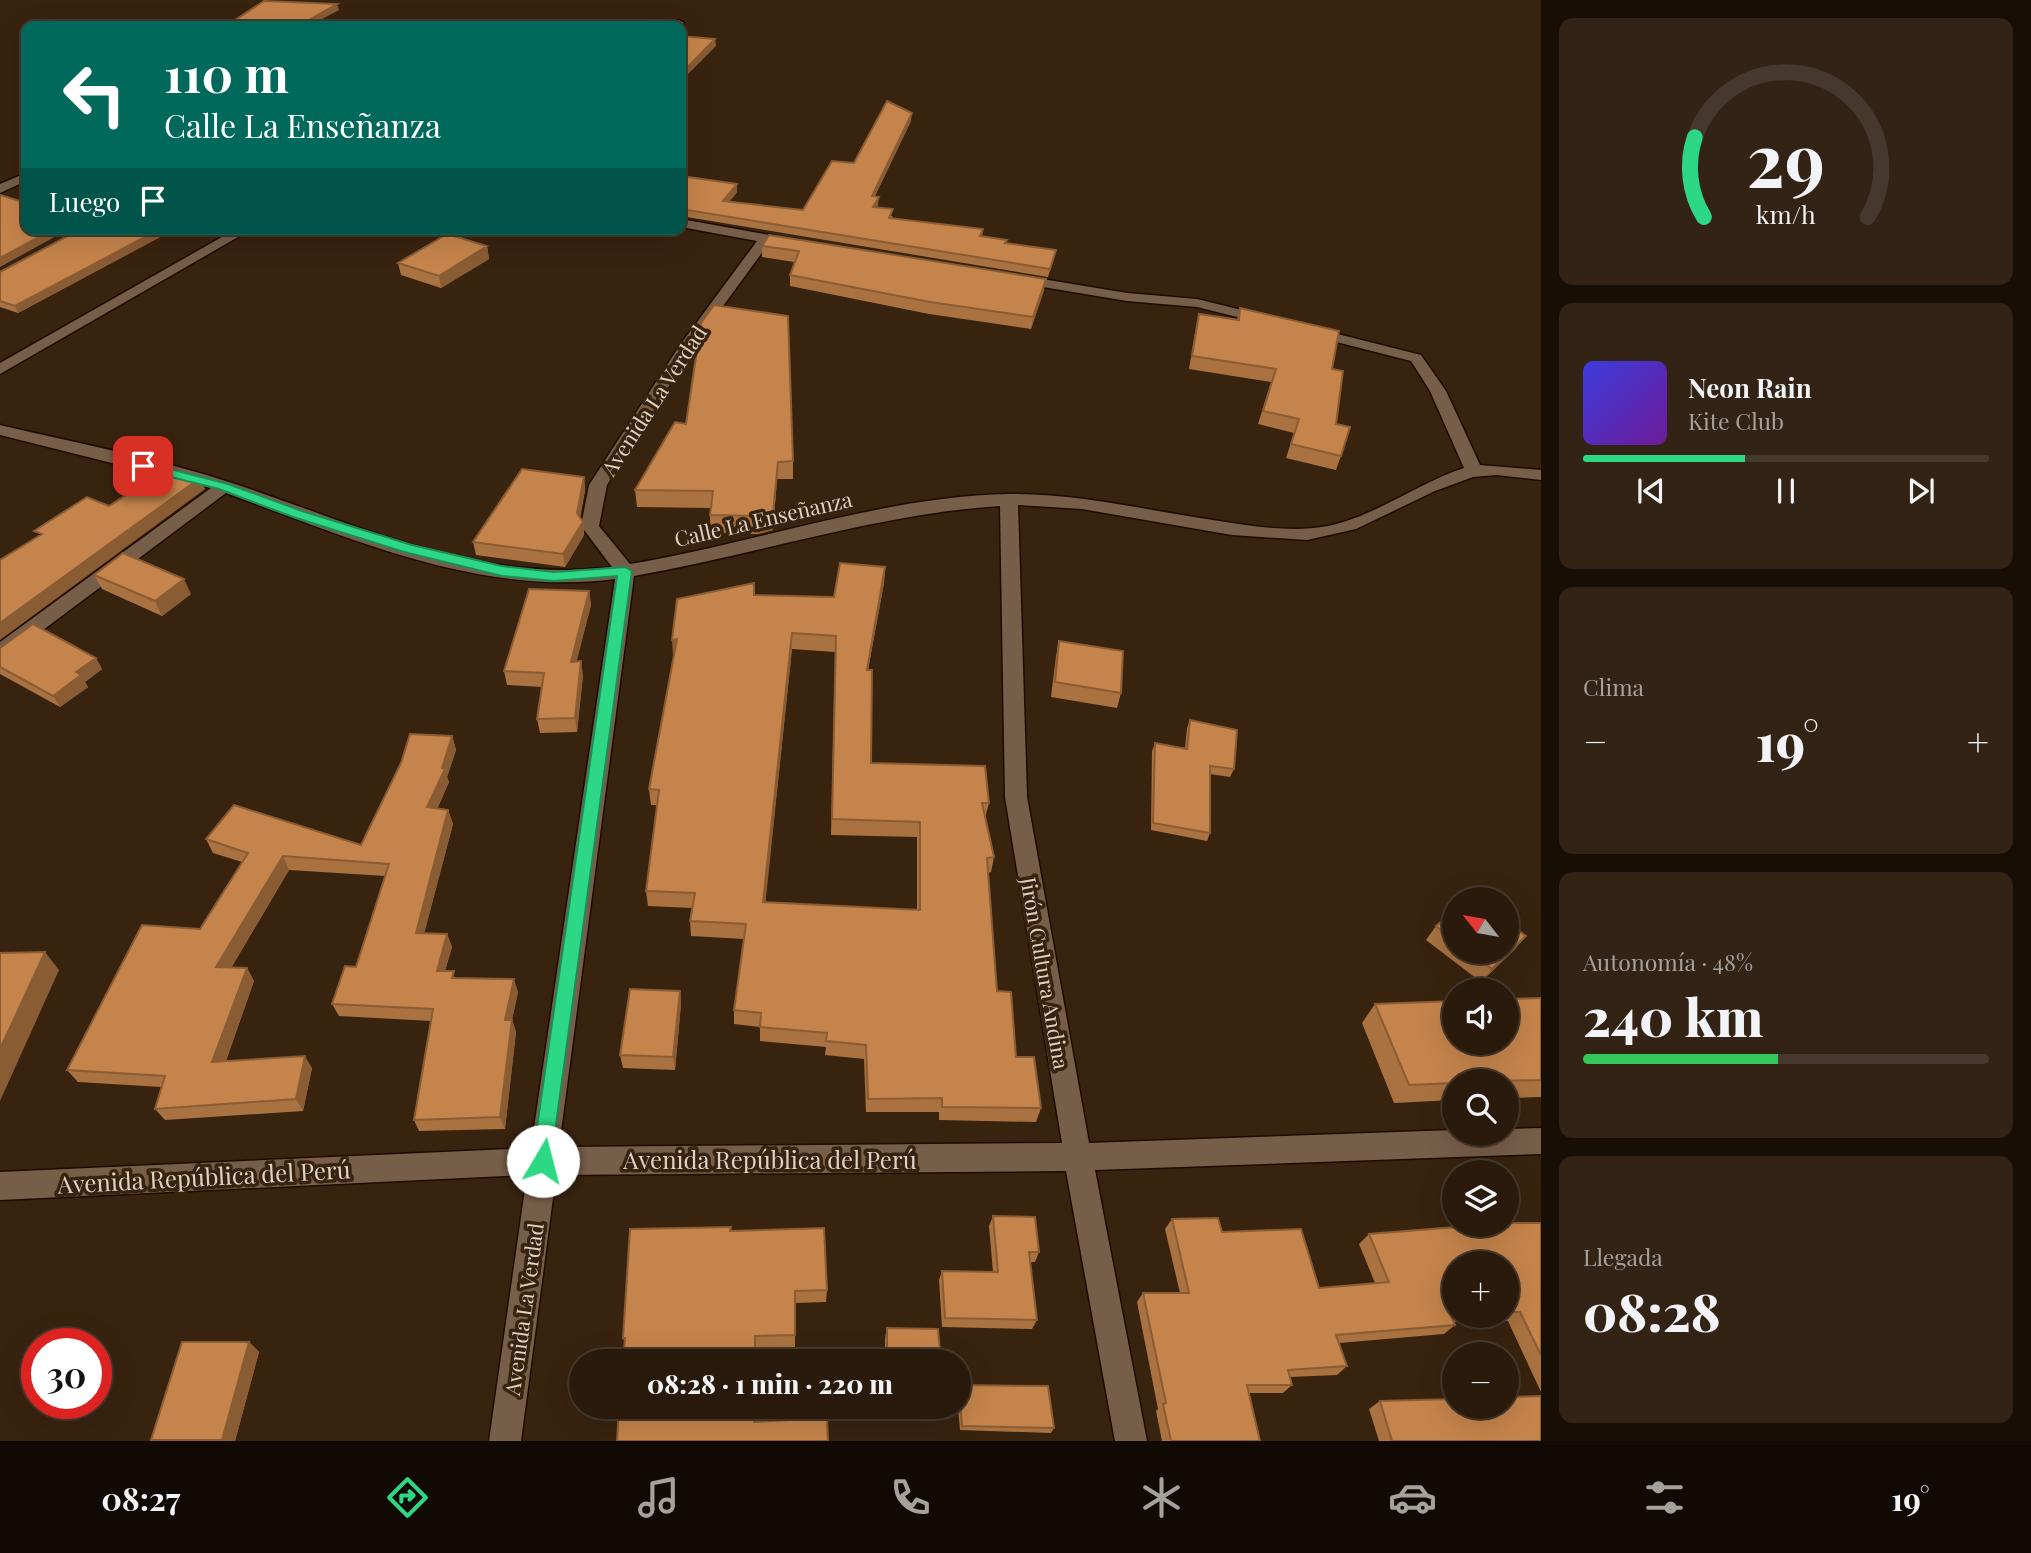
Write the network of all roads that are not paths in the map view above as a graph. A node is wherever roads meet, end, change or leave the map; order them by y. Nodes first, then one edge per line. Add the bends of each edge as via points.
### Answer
1 (21, 179) edge
2 (0, 189) edge
3 (686, 224) edge
4 (235, 235) edge
5 (765, 239) junction
6 (792, 243) edge
7 (1006, 277) edge
8 (1274, 322) edge
9 (1300, 329) edge
10 (0, 369) edge
11 (0, 430) edge
12 (1475, 471) junction
13 (1541, 475) edge
14 (224, 486) junction
15 (1009, 499) junction
16 (625, 571) junction
17 (0, 652) edge
18 (1541, 1141) edge
19 (1078, 1157) junction
20 (543, 1161) junction
21 (0, 1185) edge
22 (505, 1441) edge
23 (1131, 1441) edge

1 - 2 street
3 - 5 street
4 - 10 street
5 - 6 street
5 - 16 street, Avenida La Verdad via 687,345 598,485 590,526
7 - 8 street via 1197,303
9 - 12 street via 1416,358 1438,391
11 - 14 street, Calle La Enseñanza
12 - 13 street, Calle La Enseñanza
12 - 15 street, Calle La Enseñanza via 1441,482 1356,523 1310,534
14 - 16 street, Calle La Enseñanza via 409,549 502,571 554,577
14 - 17 street
15 - 16 street, Calle La Enseñanza via 868,517 732,552
15 - 19 street, Jirón Cultura Andina via 1016,797
16 - 20 street, Avenida La Verdad
18 - 19 street, Avenida República del Perú
19 - 20 street, Avenida República del Perú
19 - 23 street, Jirón Cultura Andina
20 - 21 street, Avenida República del Perú
20 - 22 street, Avenida La Verdad

